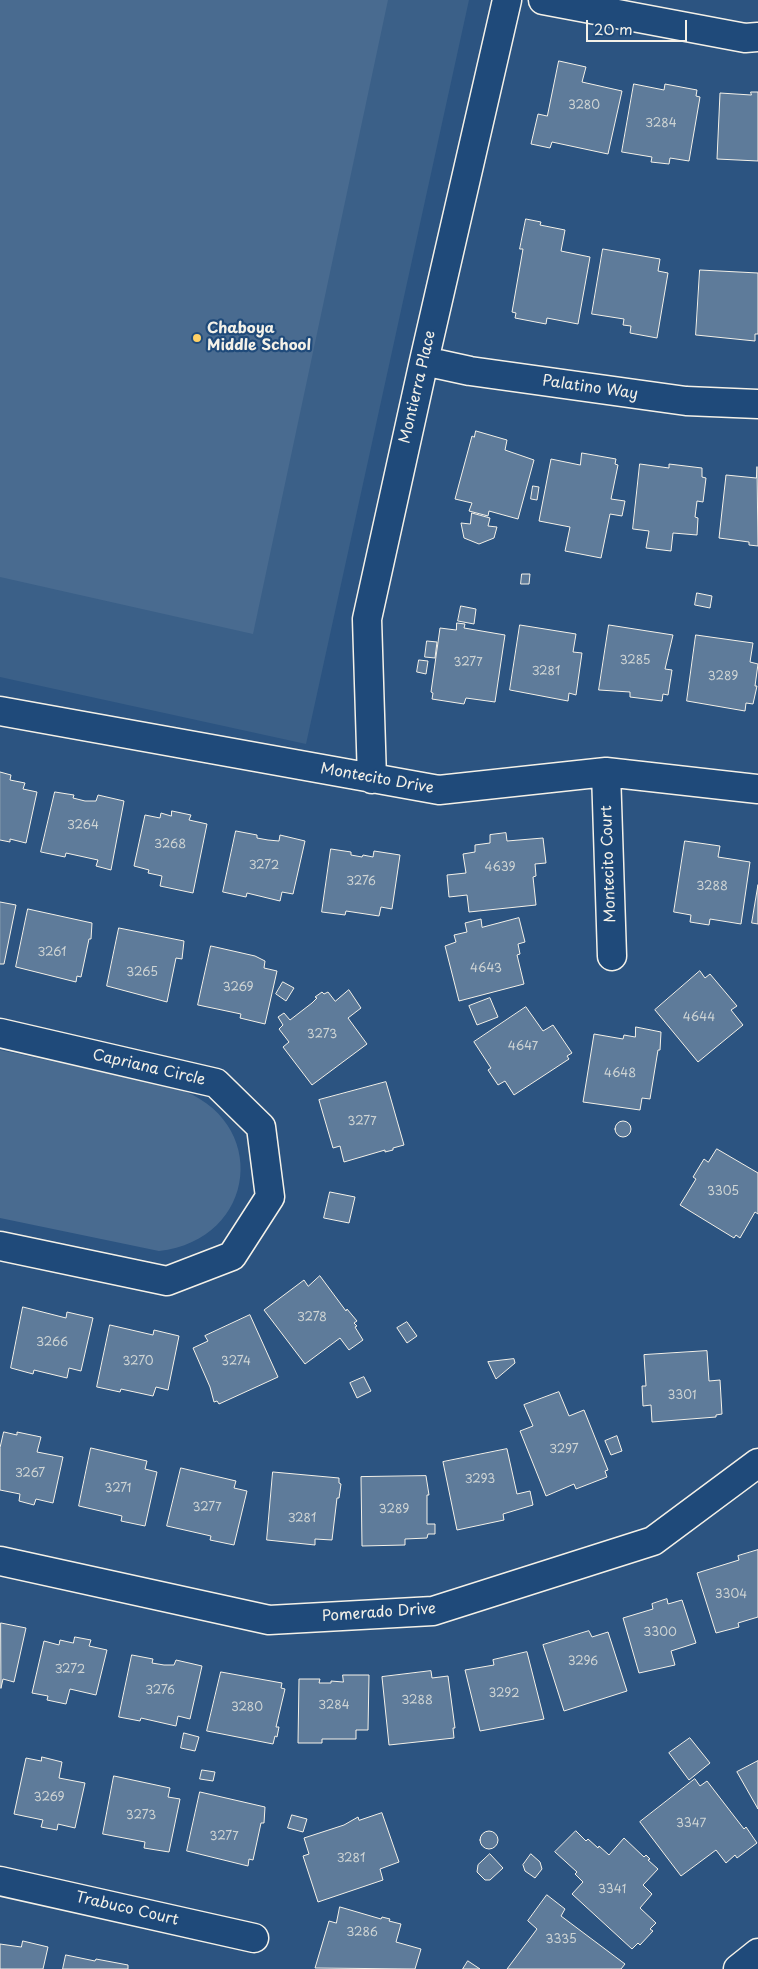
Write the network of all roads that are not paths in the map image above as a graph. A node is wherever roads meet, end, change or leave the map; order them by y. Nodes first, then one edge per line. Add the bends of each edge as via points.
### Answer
1 (508, 0) edge
2 (543, 0) edge
3 (758, 37) edge
4 (424, 361) junction
5 (758, 404) edge
6 (0, 711) edge
7 (606, 772) junction
8 (372, 778) junction
9 (758, 789) edge
10 (612, 956) dead end
11 (0, 1033) edge
12 (0, 1246) edge
13 (758, 1463) edge
14 (0, 1561) edge
15 (0, 1881) edge
16 (254, 1938) dead end
17 (758, 1953) edge
18 (738, 1969) edge

1 - 4 street, Montierra Place
2 - 3 street via 745,38
4 - 5 street, Palatino Way via 686,401
4 - 8 street, Montierra Place via 367,619
6 - 8 street, Montecito Drive
7 - 8 street, Montecito Drive via 439,790
7 - 9 street, Montecito Drive
7 - 10 street, Montecito Court
11 - 12 street, Capriana Circle via 216,1083 261,1127 270,1197 232,1256 167,1281
13 - 14 street, Pomerado Drive via 653,1541 433,1611 269,1620
15 - 16 street, Trabuco Court
17 - 18 street

